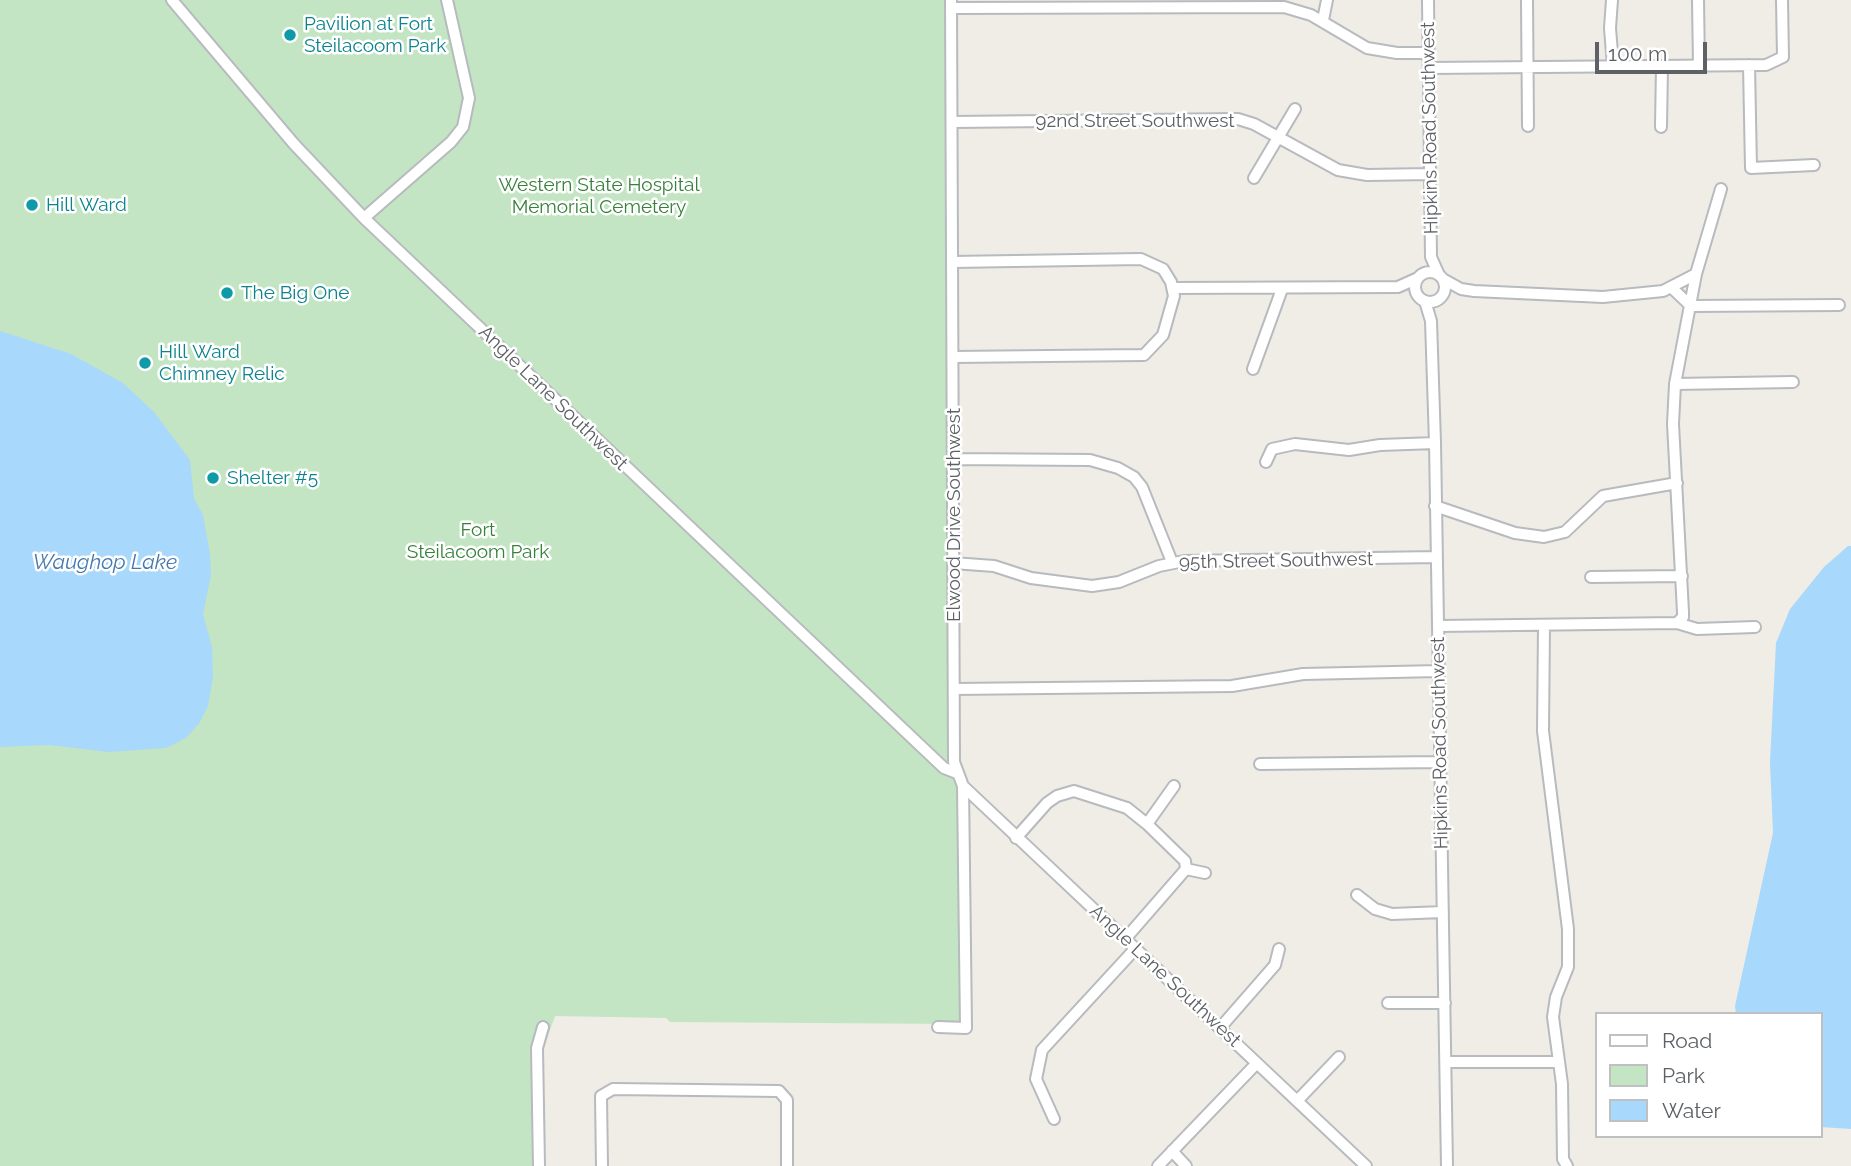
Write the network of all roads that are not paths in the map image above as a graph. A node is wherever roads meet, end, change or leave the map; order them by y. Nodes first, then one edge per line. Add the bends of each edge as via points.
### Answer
1 (172, 0) edge
2 (447, 0) edge
3 (1326, 0) edge
4 (1428, 0) edge
5 (1527, 0) edge
6 (1612, 0) edge
7 (1698, 0) edge
8 (1782, 0) edge
9 (951, 4) edge
10 (1323, 20) junction
11 (1429, 53) junction
12 (1699, 65) junction
13 (1749, 65) junction
14 (1528, 66) junction
15 (1612, 66) junction
16 (1661, 66) junction
17 (1429, 68) junction
18 (1295, 109) dead end
19 (953, 122) junction
20 (1528, 125) dead end
21 (1661, 127) dead end
22 (1278, 138) junction
23 (1814, 165) dead end
24 (1431, 174) junction
25 (1254, 178) dead end
26 (1721, 189) dead end
27 (364, 219) junction
28 (1431, 257) junction
29 (952, 262) junction
30 (1696, 274) junction
31 (1420, 276) junction
32 (1441, 277) junction
33 (1398, 287) junction
34 (1671, 287) junction
35 (1173, 288) junction
36 (1282, 289) junction
37 (1461, 289) junction
38 (1422, 298) junction
39 (1439, 298) junction
40 (1839, 304) dead end
41 (1691, 306) junction
42 (1431, 321) junction
43 (953, 358) junction
44 (1253, 369) dead end
45 (1793, 382) dead end
46 (1675, 384) junction
47 (1435, 443) junction
48 (954, 459) junction
49 (1266, 462) dead end
50 (1677, 483) junction
51 (1435, 506) junction
52 (1436, 557) junction
53 (1172, 562) junction
54 (953, 563) junction
55 (1682, 576) junction
56 (1591, 577) dead end
57 (1677, 623) junction
58 (1439, 626) junction
59 (1544, 626) junction
60 (1755, 627) dead end
61 (1439, 671) junction
62 (954, 689) junction
63 (1439, 762) junction
64 (1260, 764) dead end
65 (957, 773) junction
66 (963, 786) junction
67 (1174, 786) dead end
68 (1147, 824) junction
69 (1016, 838) junction
70 (1186, 869) junction
71 (1205, 873) dead end
72 (1357, 895) dead end
73 (1443, 912) junction
74 (1126, 938) junction
75 (1136, 948) junction
76 (1279, 950) dead end
77 (1388, 1003) dead end
78 (1444, 1003) junction
79 (543, 1027) dead end
80 (938, 1027) dead end
81 (1220, 1028) junction
82 (1339, 1057) dead end
83 (1446, 1062) junction
84 (1559, 1062) junction
85 (1257, 1063) junction
86 (1297, 1101) junction
87 (1054, 1119) dead end
88 (1172, 1151) junction
89 (538, 1166) edge
90 (602, 1166) edge
91 (787, 1166) edge
92 (1158, 1166) edge
93 (1186, 1166) edge
94 (1366, 1166) edge
95 (1447, 1166) edge
96 (1567, 1166) edge

1 - 27 street, Angle Lane Southwest via 275,123
2 - 27 street via 468,90 463,127
3 - 10 street
4 - 11 street, Hipkins Road Southwest
5 - 14 street
6 - 15 street
7 - 12 street
8 - 13 street via 1783,53 1779,61
9 - 10 street via 1265,6 1297,10
9 - 19 street, Elwood Drive Southwest
10 - 11 street via 1367,48
11 - 17 street, Hipkins Road Southwest
12 - 13 street
12 - 16 street
13 - 23 street via 1751,167
14 - 15 street
14 - 17 street
14 - 20 street
15 - 16 street
16 - 21 street
17 - 24 street, Hipkins Road Southwest
18 - 22 street
19 - 22 street, 92nd Street Southwest via 1221,118 1254,124
19 - 29 street, Elwood Drive Southwest
22 - 24 street, 92nd Street Southwest via 1346,172
22 - 25 street
24 - 28 street, Hipkins Road Southwest
26 - 30 street
27 - 65 street, Angle Lane Southwest via 944,768
28 - 31 street, Hipkins Road Southwest
28 - 32 street, Hipkins Road Southwest
29 - 35 street via 1141,259 1163,269
29 - 43 street, Elwood Drive Southwest
30 - 34 street
30 - 41 street
31 - 32 street via 1431,272
31 - 33 street
31 - 38 street via 1415,287
32 - 37 street
32 - 39 street via 1445,288
33 - 36 street
33 - 38 street
34 - 37 street via 1603,297
34 - 41 street
35 - 36 street
35 - 43 street via 1163,335 1144,355
36 - 44 street
37 - 39 street
38 - 39 street
38 - 42 street, Hipkins Road Southwest
39 - 42 street, Hipkins Road Southwest
40 - 41 street
41 - 46 street
42 - 47 street, Hipkins Road Southwest
43 - 48 street, Elwood Drive Southwest
45 - 46 street
46 - 50 street
47 - 49 street via 1349,450 1295,444 1272,449
47 - 51 street, Hipkins Road Southwest
48 - 53 street via 1090,460 1118,468 1142,487
48 - 54 street, Elwood Drive Southwest
50 - 51 street via 1603,496 1565,532 1544,537 1515,533
50 - 55 street
51 - 52 street, Hipkins Road Southwest
52 - 53 street, 95th Street Southwest
52 - 58 street, Hipkins Road Southwest
53 - 54 street, 95th Street Southwest via 1119,582 1092,586 1038,580 994,566
54 - 62 street, Elwood Drive Southwest
55 - 56 street
55 - 57 street via 1683,618
57 - 59 street
57 - 60 street via 1697,629
58 - 59 street
58 - 61 street, Hipkins Road Southwest
59 - 84 street via 1544,731 1568,929 1568,967 1553,1017
61 - 62 street via 1303,674 1232,686
61 - 63 street, Hipkins Road Southwest
62 - 65 street, Elwood Drive Southwest
63 - 64 street
63 - 73 street, Hipkins Road Southwest
65 - 66 street, Elwood Drive Southwest
66 - 69 street, Angle Lane Southwest
66 - 80 street, Elwood Drive Southwest via 966,1028
67 - 68 street
68 - 69 street via 1127,808 1073,791 1047,803
68 - 70 street via 1180,855
69 - 74 street, Angle Lane Southwest
70 - 71 street
70 - 74 street
72 - 73 street via 1392,914
73 - 78 street, Hipkins Road Southwest
74 - 75 street, Angle Lane Southwest
75 - 81 street, Angle Lane Southwest
75 - 87 street via 1042,1050 1036,1079
76 - 81 street via 1275,965
77 - 78 street
78 - 83 street, Hipkins Road Southwest
79 - 89 street via 537,1048
81 - 85 street, Angle Lane Southwest
82 - 86 street
83 - 84 street
83 - 95 street, Hipkins Road Southwest
84 - 96 street
85 - 86 street, Angle Lane Southwest
85 - 88 street
86 - 94 street, Angle Lane Southwest
88 - 92 street
88 - 93 street
90 - 91 street via 601,1096 613,1089 782,1092 787,1100

